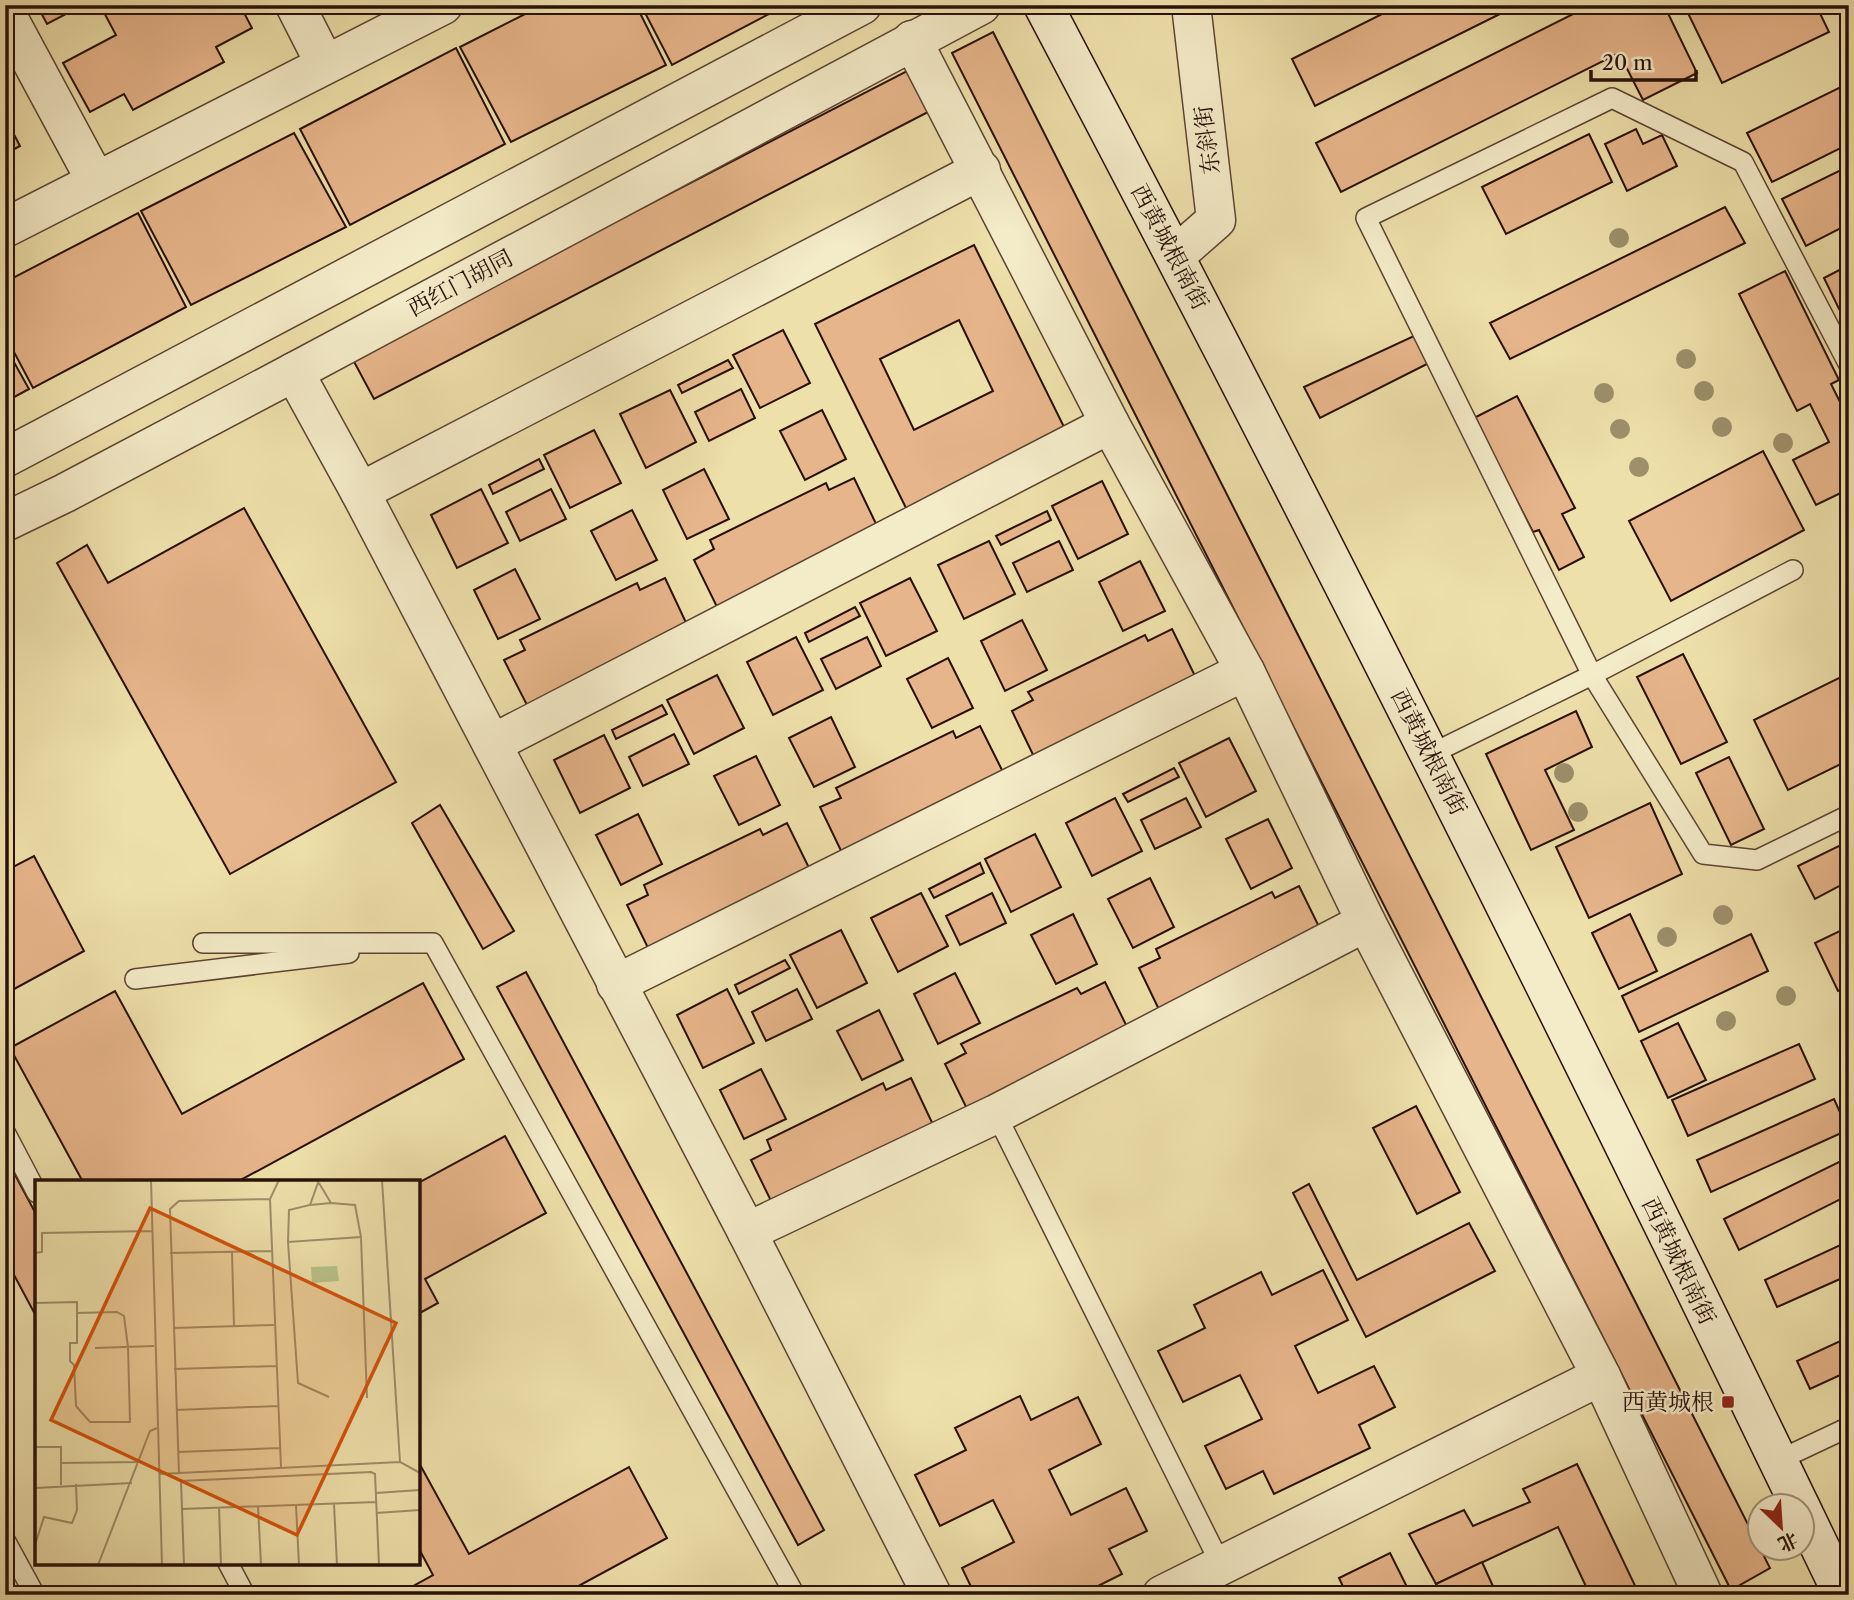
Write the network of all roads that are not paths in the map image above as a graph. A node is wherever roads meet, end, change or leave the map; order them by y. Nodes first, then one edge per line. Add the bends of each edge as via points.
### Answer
1 (295, 5) edge
2 (443, 5) edge
3 (862, 5) edge
4 (981, 5) edge
5 (1043, 5) edge
6 (1191, 5) edge
7 (5, 12) edge
8 (912, 40) junction
9 (325, 64) junction
10 (981, 170) junction
11 (96, 181) junction
12 (5, 228) edge
13 (1175, 256) junction
14 (1849, 365) edge
15 (294, 372) junction
16 (1110, 424) junction
17 (5, 458) edge
18 (360, 492) junction
19 (5, 522) edge
20 (1793, 570) dead end
21 (1245, 671) junction
22 (1592, 675) junction
23 (492, 744) junction
24 (1431, 754) junction
25 (1849, 815) edge
26 (1366, 922) junction
27 (203, 943) dead end
28 (433, 943) junction
29 (135, 979) dead end
30 (616, 984) junction
31 (996, 1114) junction
32 (5, 1132) edge
33 (35, 1189) edge
34 (747, 1232) junction
35 (1601, 1376) junction
36 (1849, 1427) edge
37 (1777, 1461) junction
38 (1793, 1492) edge
39 (1815, 1536) edge
40 (5, 1540) edge
41 (229, 1565) edge
42 (1221, 1565) junction
43 (35, 1595) edge
44 (245, 1595) edge
45 (795, 1595) edge
46 (932, 1595) edge
47 (1162, 1595) edge
48 (1703, 1595) edge
49 (1843, 1595) edge

1 - 9 street
2 - 9 street
3 - 17 street
4 - 8 street, 西红门胡同
5 - 13 street, 西黄城根南街
6 - 13 street, 东斜街 via 1216,220
7 - 11 street
8 - 10 street
8 - 15 street, 西红门胡同
9 - 11 street
10 - 16 street
10 - 18 street
11 - 12 street
13 - 24 street, 西黄城根南街
14 - 22 lane via 1743,162 1612,98 1366,218
15 - 18 street
15 - 19 street, 西红门胡同
16 - 21 street
16 - 23 street
18 - 23 street
20 - 22 lane
21 - 26 street
21 - 30 street
22 - 24 lane
22 - 25 lane via 1703,854 1757,860
23 - 30 street
24 - 37 street, 西黄城根南街
26 - 31 street
26 - 35 street
27 - 28 lane
28 - 29 lane
28 - 45 lane
30 - 34 street
31 - 34 street
31 - 42 lane
32 - 33 lane
34 - 46 street
35 - 42 street
35 - 48 street
36 - 37 lane
37 - 38 street, 西黄城根南街
39 - 49 street, 西黄城根南街
40 - 43 lane
41 - 44 lane
42 - 47 street

